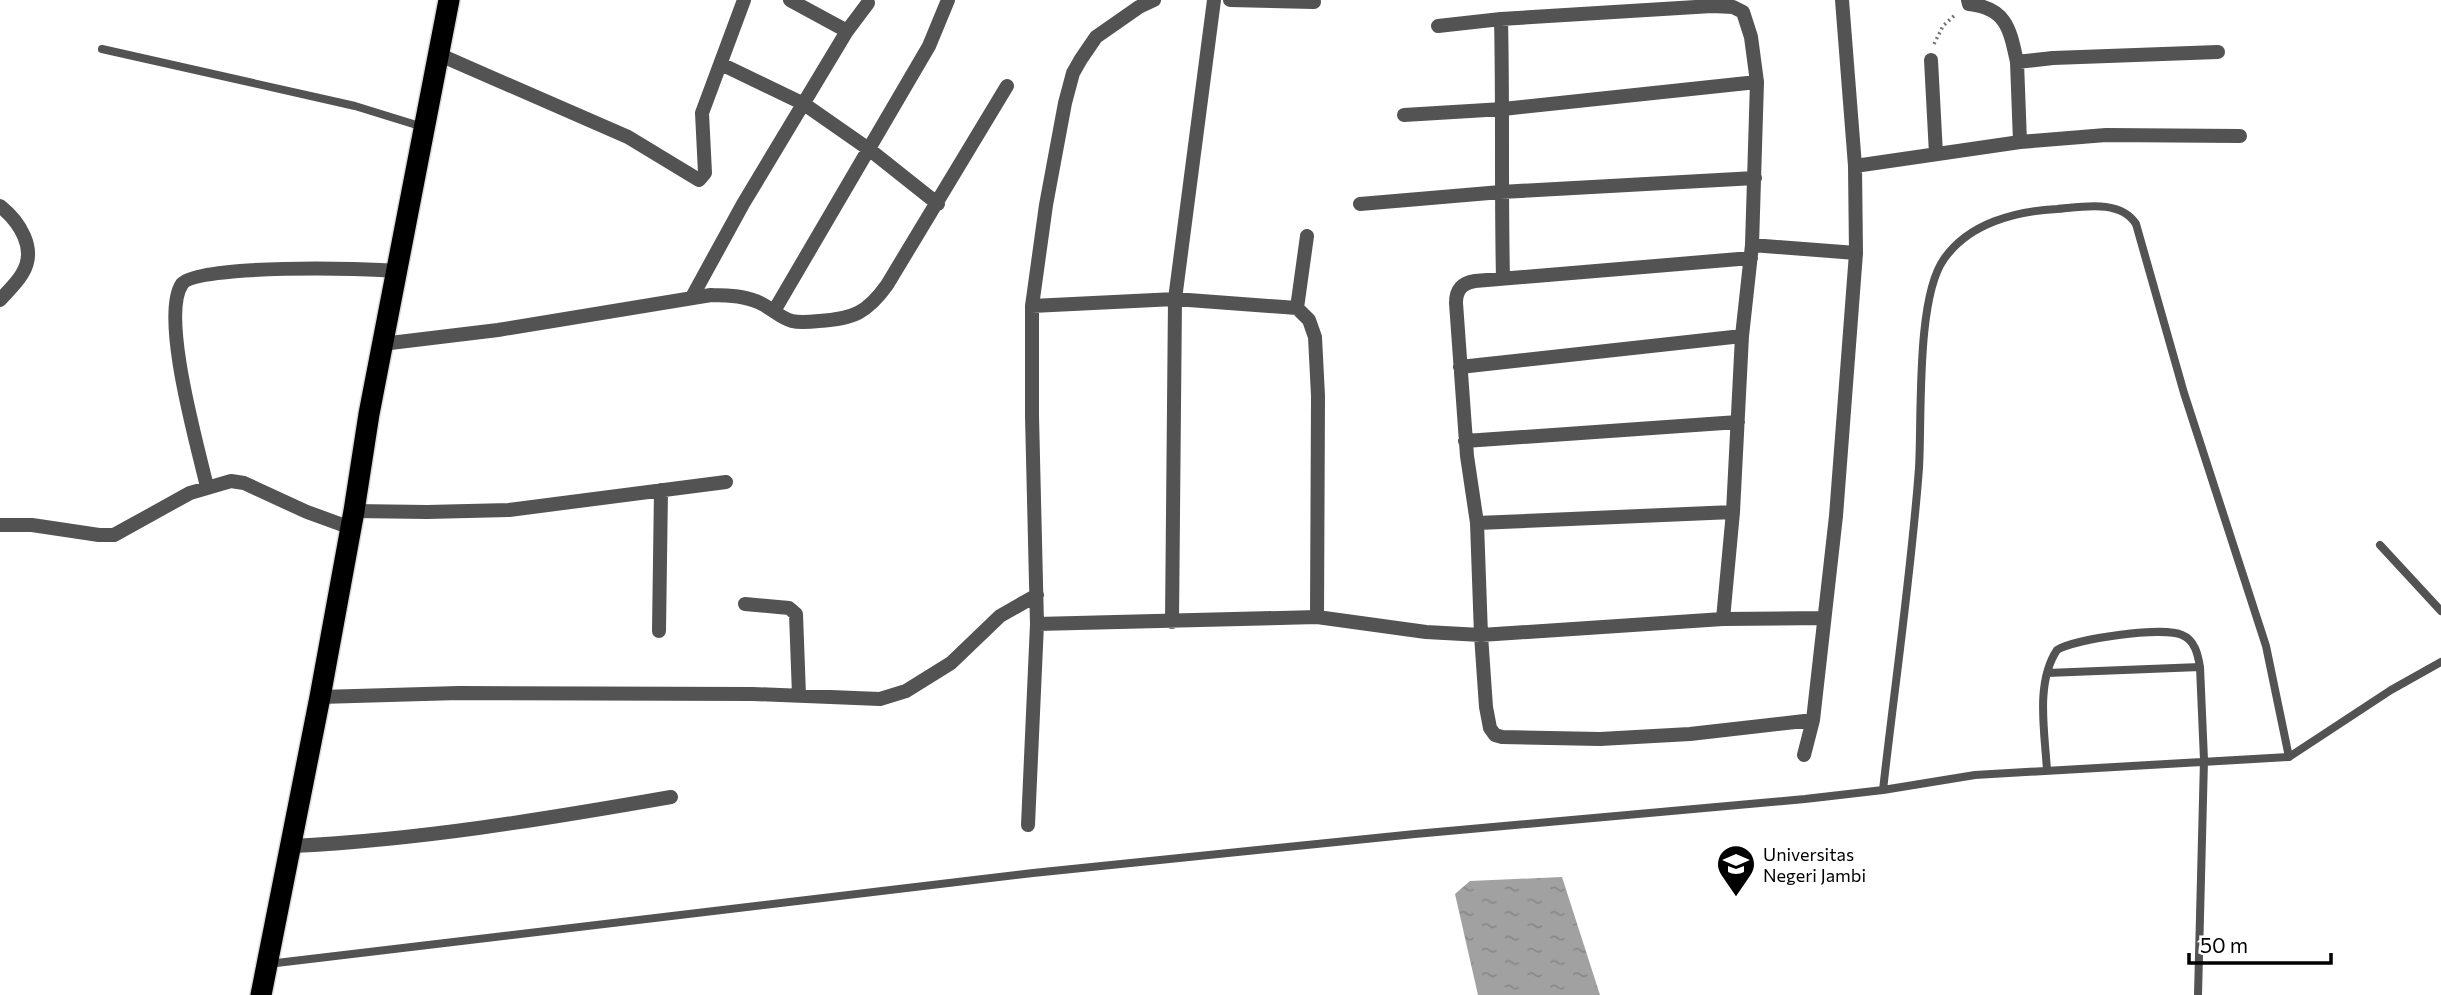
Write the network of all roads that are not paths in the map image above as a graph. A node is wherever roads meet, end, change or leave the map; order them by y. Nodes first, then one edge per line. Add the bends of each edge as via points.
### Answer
1 (449, 0) edge
2 (744, 0) edge
3 (790, 0) edge
4 (948, 0) edge
5 (1154, 0) edge
6 (1214, 0) edge
7 (1230, 0) edge
8 (1842, 0) edge
9 (1314, 2) dead end
10 (1968, 2) edge
11 (868, 3) dead end
12 (1605, 6) edge
13 (1501, 19) junction
14 (1438, 26) dead end
15 (847, 31) junction
16 (102, 48) dead end
17 (2218, 52) dead end
18 (440, 55) junction
19 (1931, 60) road end
20 (2017, 62) junction
21 (720, 64) junction
22 (1757, 82) junction
23 (1007, 86) dead end
24 (804, 104) junction
25 (1503, 109) junction
26 (1404, 116) dead end
27 (426, 127) junction
28 (2240, 136) dead end
29 (2020, 142) junction
30 (870, 150) junction
31 (1936, 154) junction
32 (1854, 166) junction
33 (1755, 178) junction
34 (1501, 192) junction
35 (938, 204) junction
36 (1360, 204) dead end
37 (0, 205) edge
38 (1307, 236) dead end
39 (1751, 251) junction
40 (1856, 253) junction
41 (397, 271) junction
42 (1503, 278) junction
43 (692, 298) junction
44 (1175, 299) junction
45 (0, 300) edge
46 (1032, 306) junction
47 (1297, 308) junction
48 (774, 311) junction
49 (1742, 336) junction
50 (382, 344) junction
51 (1460, 367) junction
52 (1738, 422) junction
53 (1465, 441) junction
54 (726, 482) dead end
55 (207, 487) junction
56 (661, 489) junction
57 (1733, 512) junction
58 (353, 520) junction
59 (1478, 523) junction
60 (0, 524) edge
61 (2380, 545) dead end
62 (1037, 595) junction
63 (745, 604) dead end
64 (2441, 611) edge
65 (1317, 617) junction
66 (1823, 618) junction
67 (1723, 619) junction
68 (1172, 622) junction
69 (1037, 624) junction
70 (659, 631) dead end
71 (1481, 635) junction
72 (2441, 662) edge
73 (2200, 667) junction
74 (2047, 673) junction
75 (799, 695) junction
76 (320, 697) junction
77 (1813, 720) junction
78 (1804, 755) dead end
79 (2289, 757) junction
80 (2204, 760) junction
81 (2047, 771) junction
82 (1882, 790) junction
83 (671, 797) dead end
84 (1028, 825) dead end
85 (292, 846) junction
86 (268, 964) junction
87 (261, 995) edge
88 (2198, 995) edge

1 - 18 highway
2 - 21 street
3 - 15 street
4 - 30 street via 929,46
5 - 46 street via 1096,37 1073,74 1046,205
6 - 44 street
7 - 9 street
8 - 32 street
10 - 20 street via 2005,21
11 - 15 street
12 - 13 street
12 - 22 street via 1737,8 1749,29
13 - 14 street
13 - 25 street
15 - 24 street
16 - 27 lane via 355,106
17 - 20 street
18 - 21 street via 628,136 699,180 705,173 702,113
18 - 27 highway
19 - 31 street
20 - 29 street
21 - 24 street
22 - 25 street
22 - 33 street
23 - 35 street
24 - 30 street
24 - 43 street
25 - 26 street
25 - 34 street
27 - 41 highway
28 - 29 street via 2106,135
29 - 31 street
30 - 35 street
30 - 48 street
31 - 32 street
32 - 40 street
33 - 34 street
33 - 39 street
34 - 36 street
34 - 42 street
35 - 48 street via 869,307 843,319 810,322 789,321
37 - 45 street via 22,228 26,259 23,274
38 - 47 street
39 - 40 street
39 - 42 street
39 - 49 street
40 - 66 street via 1836,516
41 - 50 highway
41 - 55 street via 354,267 263,270 210,274 183,283 174,330
42 - 51 street via 1470,281 1458,290
43 - 48 street via 745,297
43 - 50 street
44 - 46 street
44 - 47 street
44 - 68 street
46 - 62 street
47 - 65 street via 1309,320 1315,337
49 - 51 street
49 - 52 street
50 - 58 highway
51 - 53 street
52 - 53 street
52 - 57 street
53 - 59 street
54 - 56 street
55 - 58 street via 237,481 307,512
55 - 60 street via 114,535
56 - 58 street via 509,509
56 - 70 street
57 - 59 street
57 - 67 street
58 - 76 highway
59 - 71 street
61 - 64 lane
62 - 69 street
62 - 75 street via 1000,616 951,663 906,691 880,699
63 - 75 street via 789,608 796,614
65 - 68 street
65 - 71 street
66 - 67 street
66 - 77 street
67 - 71 street
68 - 69 street
69 - 84 street
71 - 77 street via 1487,720 1493,733 1502,737 1677,735
72 - 79 lane
73 - 74 lane
73 - 74 lane via 2186,636 2143,632 2062,647
73 - 80 lane
74 - 81 lane
75 - 76 street
76 - 85 highway
77 - 78 street
79 - 80 lane
79 - 82 lane via 2266,646 2184,393 2136,224 2126,213 2101,206 2054,209 2012,215 1975,232 1943,260 1931,289 1923,353 1919,469
80 - 81 lane
80 - 88 lane
81 - 82 lane via 1975,775
82 - 86 lane via 1033,873
83 - 85 street via 464,831
85 - 86 highway
86 - 87 highway

